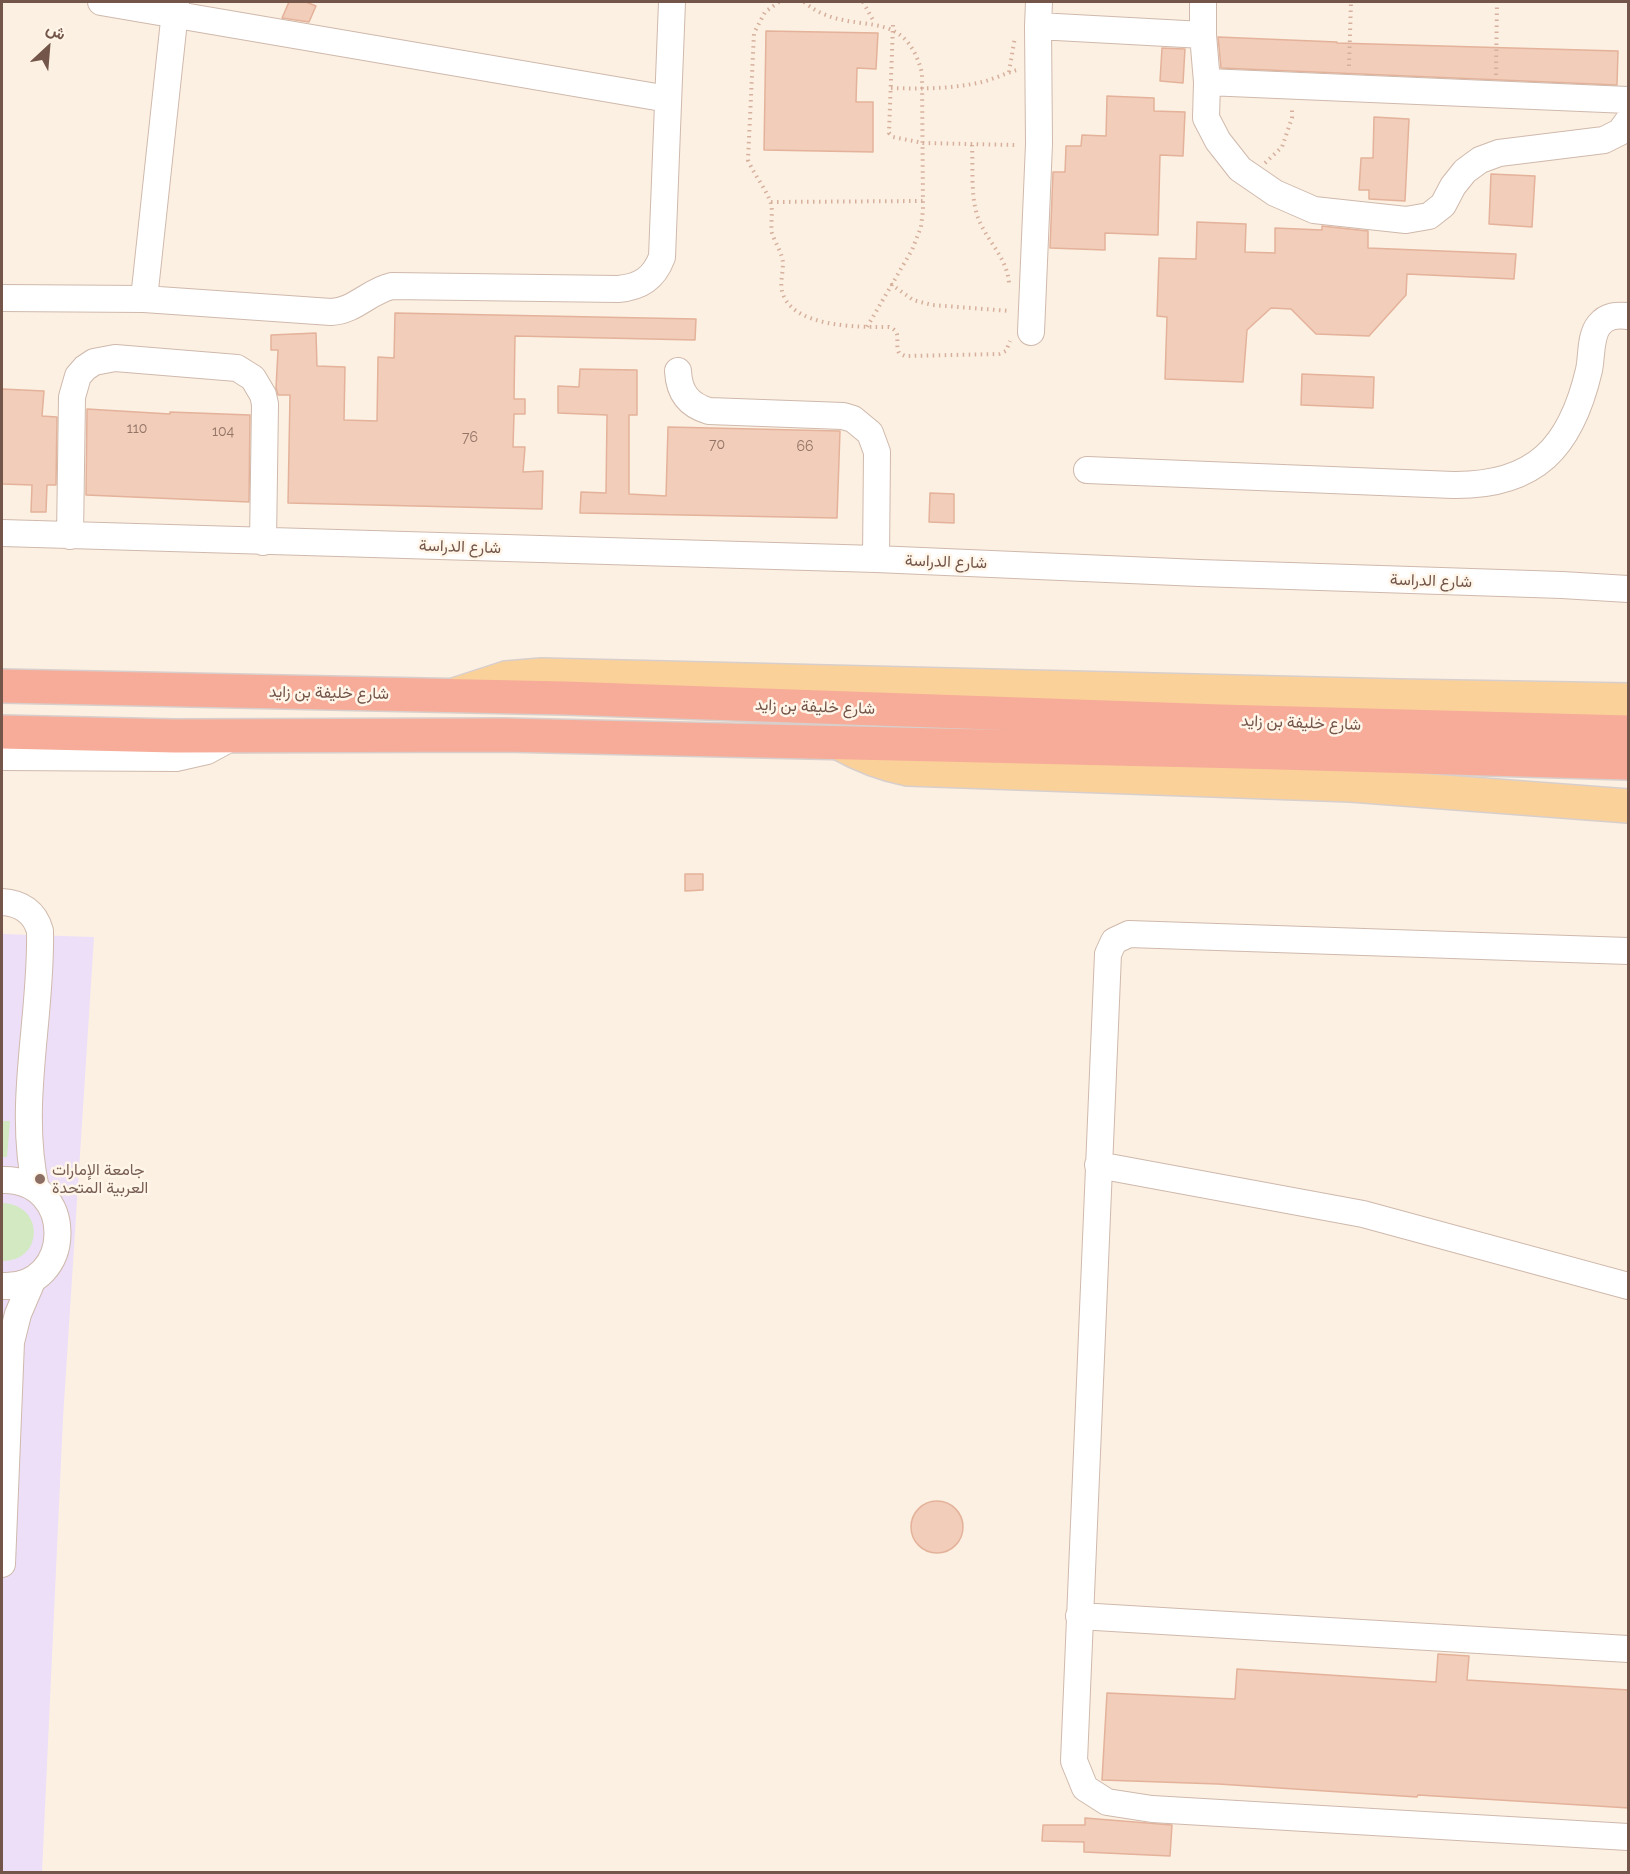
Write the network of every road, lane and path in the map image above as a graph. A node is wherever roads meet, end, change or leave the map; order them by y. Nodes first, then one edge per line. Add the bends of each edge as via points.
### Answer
1 (101, 2) edge
2 (672, 2) edge
3 (779, 2) edge
4 (804, 2) edge
5 (863, 2) edge
6 (1203, 2) edge
7 (1351, 2) edge
8 (1497, 2) edge
9 (175, 8) edge
10 (1039, 14) edge
11 (873, 20) junction
12 (893, 26) junction
13 (1203, 35) junction
14 (1038, 68) junction
15 (1207, 82) junction
16 (1293, 86) junction
17 (891, 88) junction
18 (1348, 88) junction
19 (922, 89) junction
20 (1496, 94) junction
21 (668, 99) junction
22 (1629, 100) edge
23 (1629, 121) edge
24 (922, 143) junction
25 (1039, 144) junction
26 (972, 145) junction
27 (1251, 177) junction
28 (923, 201) junction
29 (771, 202) junction
30 (891, 284) junction
31 (1010, 291) dead end
32 (2, 298) edge
33 (144, 299) junction
34 (1010, 301) dead end
35 (1011, 311) junction
36 (1629, 316) edge
37 (867, 327) junction
38 (1018, 327) junction
39 (678, 371) dead end
40 (1087, 470) dead end
41 (2, 533) edge
42 (70, 536) junction
43 (263, 542) junction
44 (876, 559) junction
45 (1629, 589) edge
46 (2, 686) edge
47 (456, 695) junction
48 (1629, 700) edge
49 (2, 732) edge
50 (1629, 732) edge
51 (236, 736) junction
52 (839, 743) junction
53 (2, 757) edge
54 (1629, 763) edge
55 (1629, 806) edge
56 (2, 902) edge
57 (1629, 951) edge
58 (1098, 1165) junction
59 (2, 1180) edge
60 (36, 1189) junction
61 (33, 1279) junction
62 (2, 1286) edge
63 (1629, 1286) edge
64 (2, 1564) edge
65 (1079, 1616) junction
66 (1629, 1649) edge
67 (1629, 1837) edge

1 - 9 street
2 - 21 street
3 - 29 path via 765,12 754,33 748,160
4 - 11 path via 820,13 847,20
5 - 11 path
6 - 13 street
7 - 18 path
8 - 20 path
9 - 21 street
9 - 33 street
10 - 13 street
10 - 14 street
11 - 12 path
12 - 17 path
12 - 19 path via 910,40 918,56
13 - 15 street
14 - 19 path via 1020,69 986,81
14 - 25 street
15 - 16 street
15 - 27 street via 1206,118 1218,141
16 - 18 street
16 - 27 path via 1292,118 1282,147
17 - 19 path
17 - 24 path via 890,133 904,141
18 - 20 street
19 - 24 path
20 - 22 street
21 - 33 street via 662,256 658,268 641,284 618,289 392,286 336,312
23 - 27 street via 1620,132 1604,140 1499,153 1480,160 1464,171 1443,205 1429,216 1406,220 1314,210 1275,193
24 - 26 path
24 - 28 path
25 - 26 path
25 - 38 street
26 - 31 path via 976,210 1008,272
28 - 29 path
28 - 30 path via 921,227
29 - 37 path via 773,234 783,261 782,291 791,306 803,316 823,322
30 - 35 path via 914,300 932,305
30 - 37 path
32 - 33 street
34 - 35 path
35 - 38 path
36 - 40 street via 1610,316 1596,331 1580,401 1564,436 1548,455 1503,480 1452,485
37 - 38 path via 895,329 899,353 905,356 999,354 1006,351
39 - 44 street via 682,392 698,408 843,416 862,425 878,452
41 - 42 street, شارع الدراسة
42 - 43 street, شارع الدراسة
42 - 43 street via 74,386 78,376 94,362 115,358 227,366 253,378 265,404
43 - 44 street, شارع الدراسة
44 - 45 street, شارع الدراسة
46 - 47 highway, شارع خليفة بن زايد
47 - 48 main road via 506,678 542,675
47 - 50 highway, شارع خليفة بن زايد
49 - 51 highway, شارع خليفة بن زايد
51 - 52 highway, شارع خليفة بن زايد via 505,735
51 - 53 street via 207,751 176,758
52 - 54 highway, شارع خليفة بن زايد
52 - 55 main road via 868,758 908,769 1351,785
56 - 60 street via 26,909 40,931 27,1129
57 - 58 street via 1128,934 1114,941 1108,954
58 - 63 street via 1363,1214
58 - 65 street
59 - 60 street via 23,1182
60 - 61 street via 53,1209 59,1235 52,1260
61 - 62 street
61 - 64 street via 11,1341
65 - 66 street
65 - 67 street via 1074,1761 1084,1788 1107,1802 1152,1809

